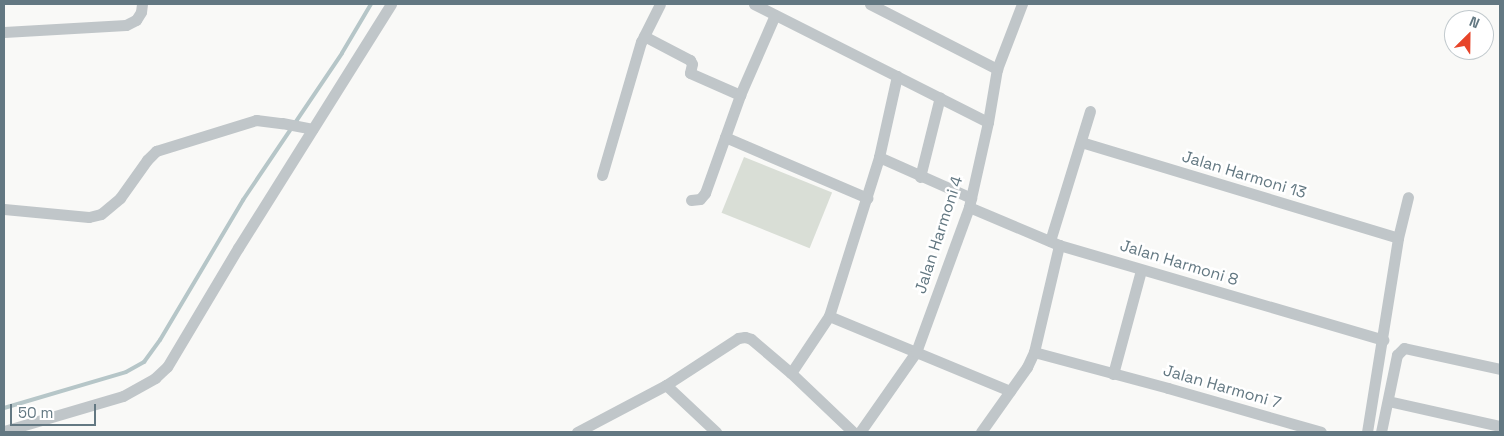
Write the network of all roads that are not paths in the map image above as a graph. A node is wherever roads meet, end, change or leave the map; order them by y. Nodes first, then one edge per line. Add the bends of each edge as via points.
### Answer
1 (142, 4) edge
2 (391, 4) edge
3 (660, 4) edge
4 (754, 4) edge
5 (870, 4) edge
6 (1019, 5) edge
7 (774, 15) junction
8 (4, 32) edge
9 (644, 36) junction
10 (997, 69) junction
11 (897, 76) junction
12 (740, 94) junction
13 (940, 97) junction
14 (1090, 111) dead end
15 (988, 122) junction
16 (312, 129) junction
17 (725, 137) junction
18 (1081, 142) junction
19 (879, 157) junction
20 (602, 174) dead end
21 (920, 176) junction
22 (1408, 197) dead end
23 (867, 198) junction
24 (691, 200) dead end
25 (970, 202) junction
26 (4, 209) edge
27 (1398, 238) junction
28 (1055, 243) junction
29 (1142, 270) junction
30 (829, 316) junction
31 (1383, 340) junction
32 (916, 352) junction
33 (1034, 352) junction
34 (1500, 369) edge
35 (791, 373) junction
36 (1113, 374) junction
37 (666, 385) junction
38 (1010, 391) junction
39 (1388, 402) junction
40 (1500, 426) edge
41 (4, 431) edge
42 (577, 432) edge
43 (716, 432) edge
44 (852, 432) edge
45 (860, 432) edge
46 (981, 432) edge
47 (1320, 432) edge
48 (1367, 432) edge
49 (1381, 432) edge

1 - 8 street via 136,20 126,25
2 - 16 street
3 - 9 street
4 - 7 street
5 - 10 street
6 - 10 street, Jalan Harmoni 4
7 - 11 street
7 - 12 street
9 - 12 street via 690,60 690,73
9 - 20 street
10 - 15 street, Jalan Harmoni 4
11 - 13 street
11 - 19 street
12 - 17 street
13 - 15 street
13 - 21 street
14 - 18 street
15 - 25 street, Jalan Harmoni 4
16 - 26 street via 256,120 156,152 120,198 101,214 89,217
16 - 41 street via 167,367 155,378 123,396
17 - 23 street
17 - 24 street via 706,193 700,199
18 - 27 street, Jalan Harmoni 13
18 - 28 street
19 - 21 street, Jalan Harmoni 8
19 - 23 street
21 - 25 street, Jalan Harmoni 8
22 - 27 street
23 - 30 street
25 - 28 street, Jalan Harmoni 8
25 - 32 street, Jalan Harmoni 4
27 - 31 street
28 - 29 street, Jalan Harmoni 8
28 - 33 street
29 - 31 street, Jalan Harmoni 8
29 - 36 street
30 - 32 street
30 - 35 street
31 - 48 street
32 - 38 street
32 - 45 street, Jalan Harmoni 4
33 - 36 street, Jalan Harmoni 7
33 - 38 street
34 - 39 street via 1404,348 1397,355
35 - 37 street via 745,337 738,338
35 - 44 street
36 - 47 street, Jalan Harmoni 7
37 - 42 street
37 - 43 street
38 - 46 street
39 - 40 street
39 - 49 street

